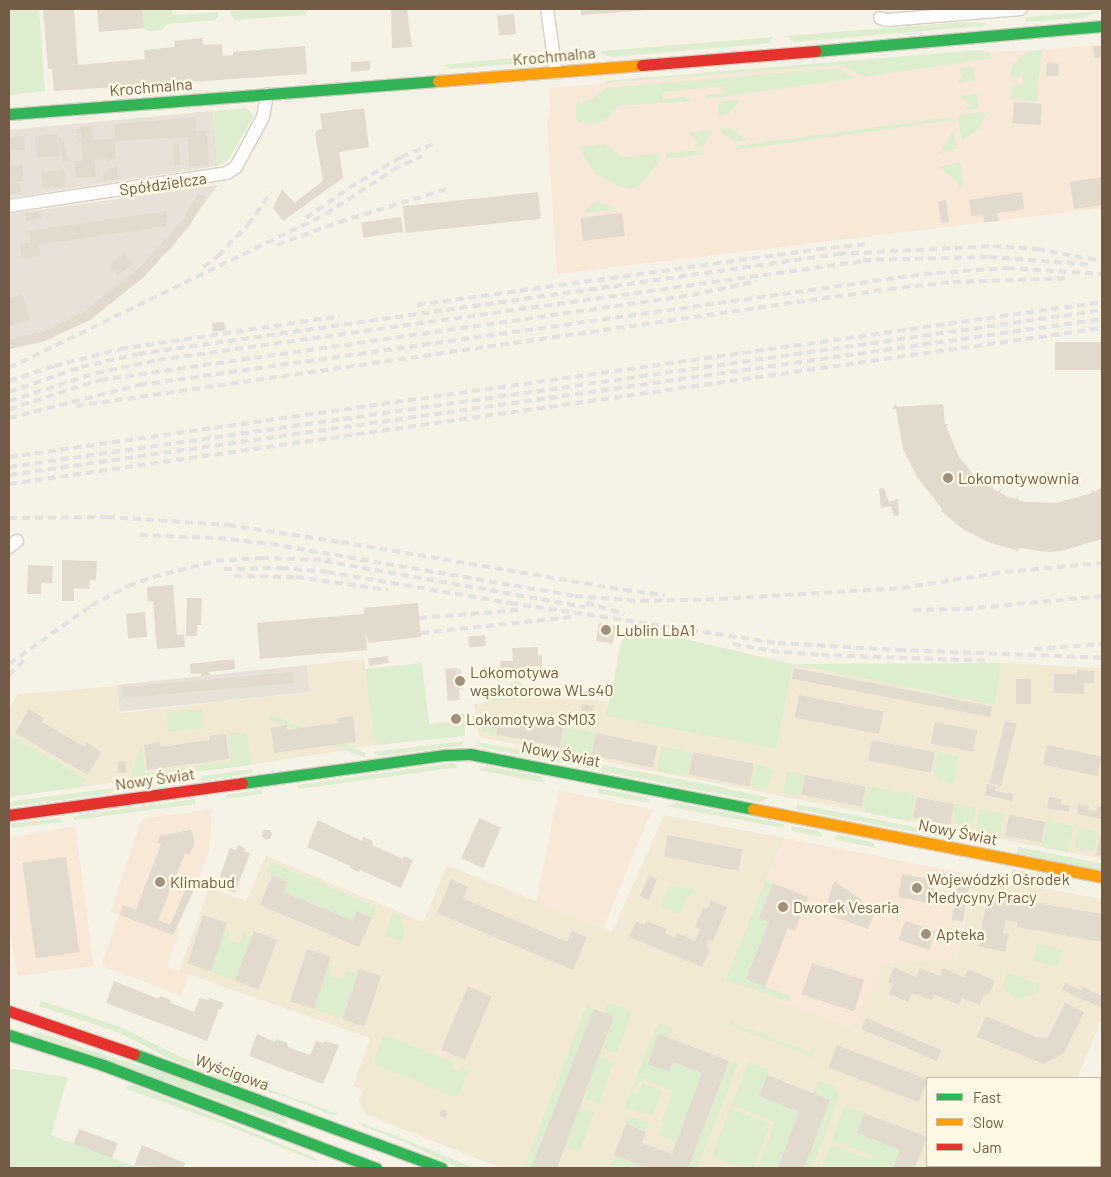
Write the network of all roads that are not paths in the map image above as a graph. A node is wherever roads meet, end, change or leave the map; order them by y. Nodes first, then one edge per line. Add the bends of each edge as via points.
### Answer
1 (547, 9) edge
2 (1021, 9) edge
3 (880, 18) dead end
4 (1102, 26) edge
5 (556, 72) junction
6 (267, 94) junction
7 (9, 114) edge
8 (9, 206) edge
9 (9, 815) edge
10 (1102, 877) edge
11 (9, 1011) edge
12 (9, 1035) edge
13 (376, 1168) edge
14 (442, 1168) edge

1 - 5 street
2 - 3 street
4 - 5 street, Krochmalna
5 - 6 street, Krochmalna
6 - 7 street, Krochmalna
6 - 8 street, Spółdzielcza via 263,117 236,167 227,174
9 - 10 street, Nowy Świat via 470,754
11 - 14 street, Wyścigowa
12 - 13 street via 95,1062

